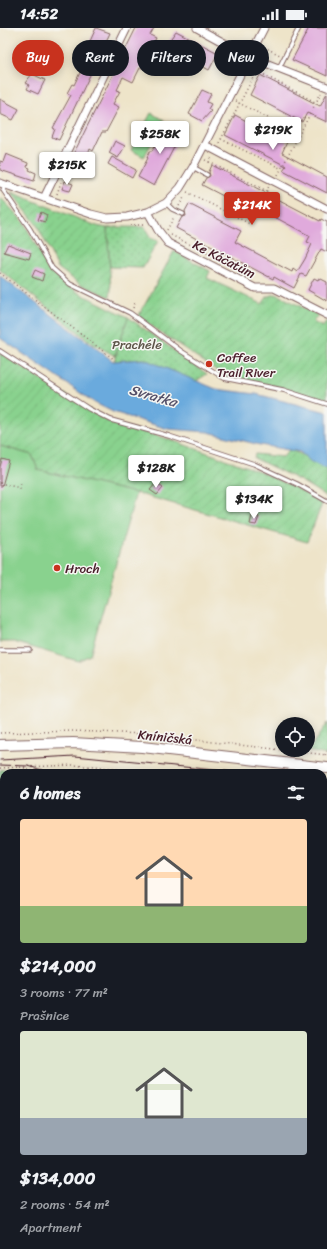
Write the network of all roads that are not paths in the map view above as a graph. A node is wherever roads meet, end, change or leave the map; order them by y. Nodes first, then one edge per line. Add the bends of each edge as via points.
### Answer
1 (127, 28) edge
2 (197, 28) edge
3 (264, 28) edge
4 (299, 28) edge
5 (219, 40) edge
6 (258, 40) edge
7 (269, 64) edge
8 (279, 68) junction
9 (240, 76) edge
10 (326, 86) edge
11 (204, 145) junction
12 (193, 167) junction
13 (207, 175) dead end
14 (2, 184) edge
15 (44, 198) junction
16 (166, 203) junction
17 (327, 208) edge
18 (148, 212) junction
19 (184, 214) dead end
20 (327, 315) edge
21 (0, 351) edge
22 (327, 404) edge
23 (327, 501) edge
24 (0, 650) edge
25 (30, 650) dead end
26 (0, 745) edge
27 (327, 768) edge

1 - 15 street
2 - 5 street
3 - 6 street
4 - 8 lane
7 - 8 street
8 - 10 street
9 - 11 street
11 - 12 street
11 - 17 street
12 - 13 lane
12 - 16 street via 180,188
14 - 15 street
14 - 22 lane via 2,190 30,229 52,268 70,284 130,313 181,351 224,378 283,390
15 - 18 street via 106,218
16 - 18 street
16 - 19 lane
18 - 20 street, Ke Káčatům via 168,243 255,288 274,288
21 - 23 lane via 89,409 111,420 254,464
24 - 25 lane
26 - 27 main road, Kníničská via 73,743 142,747

